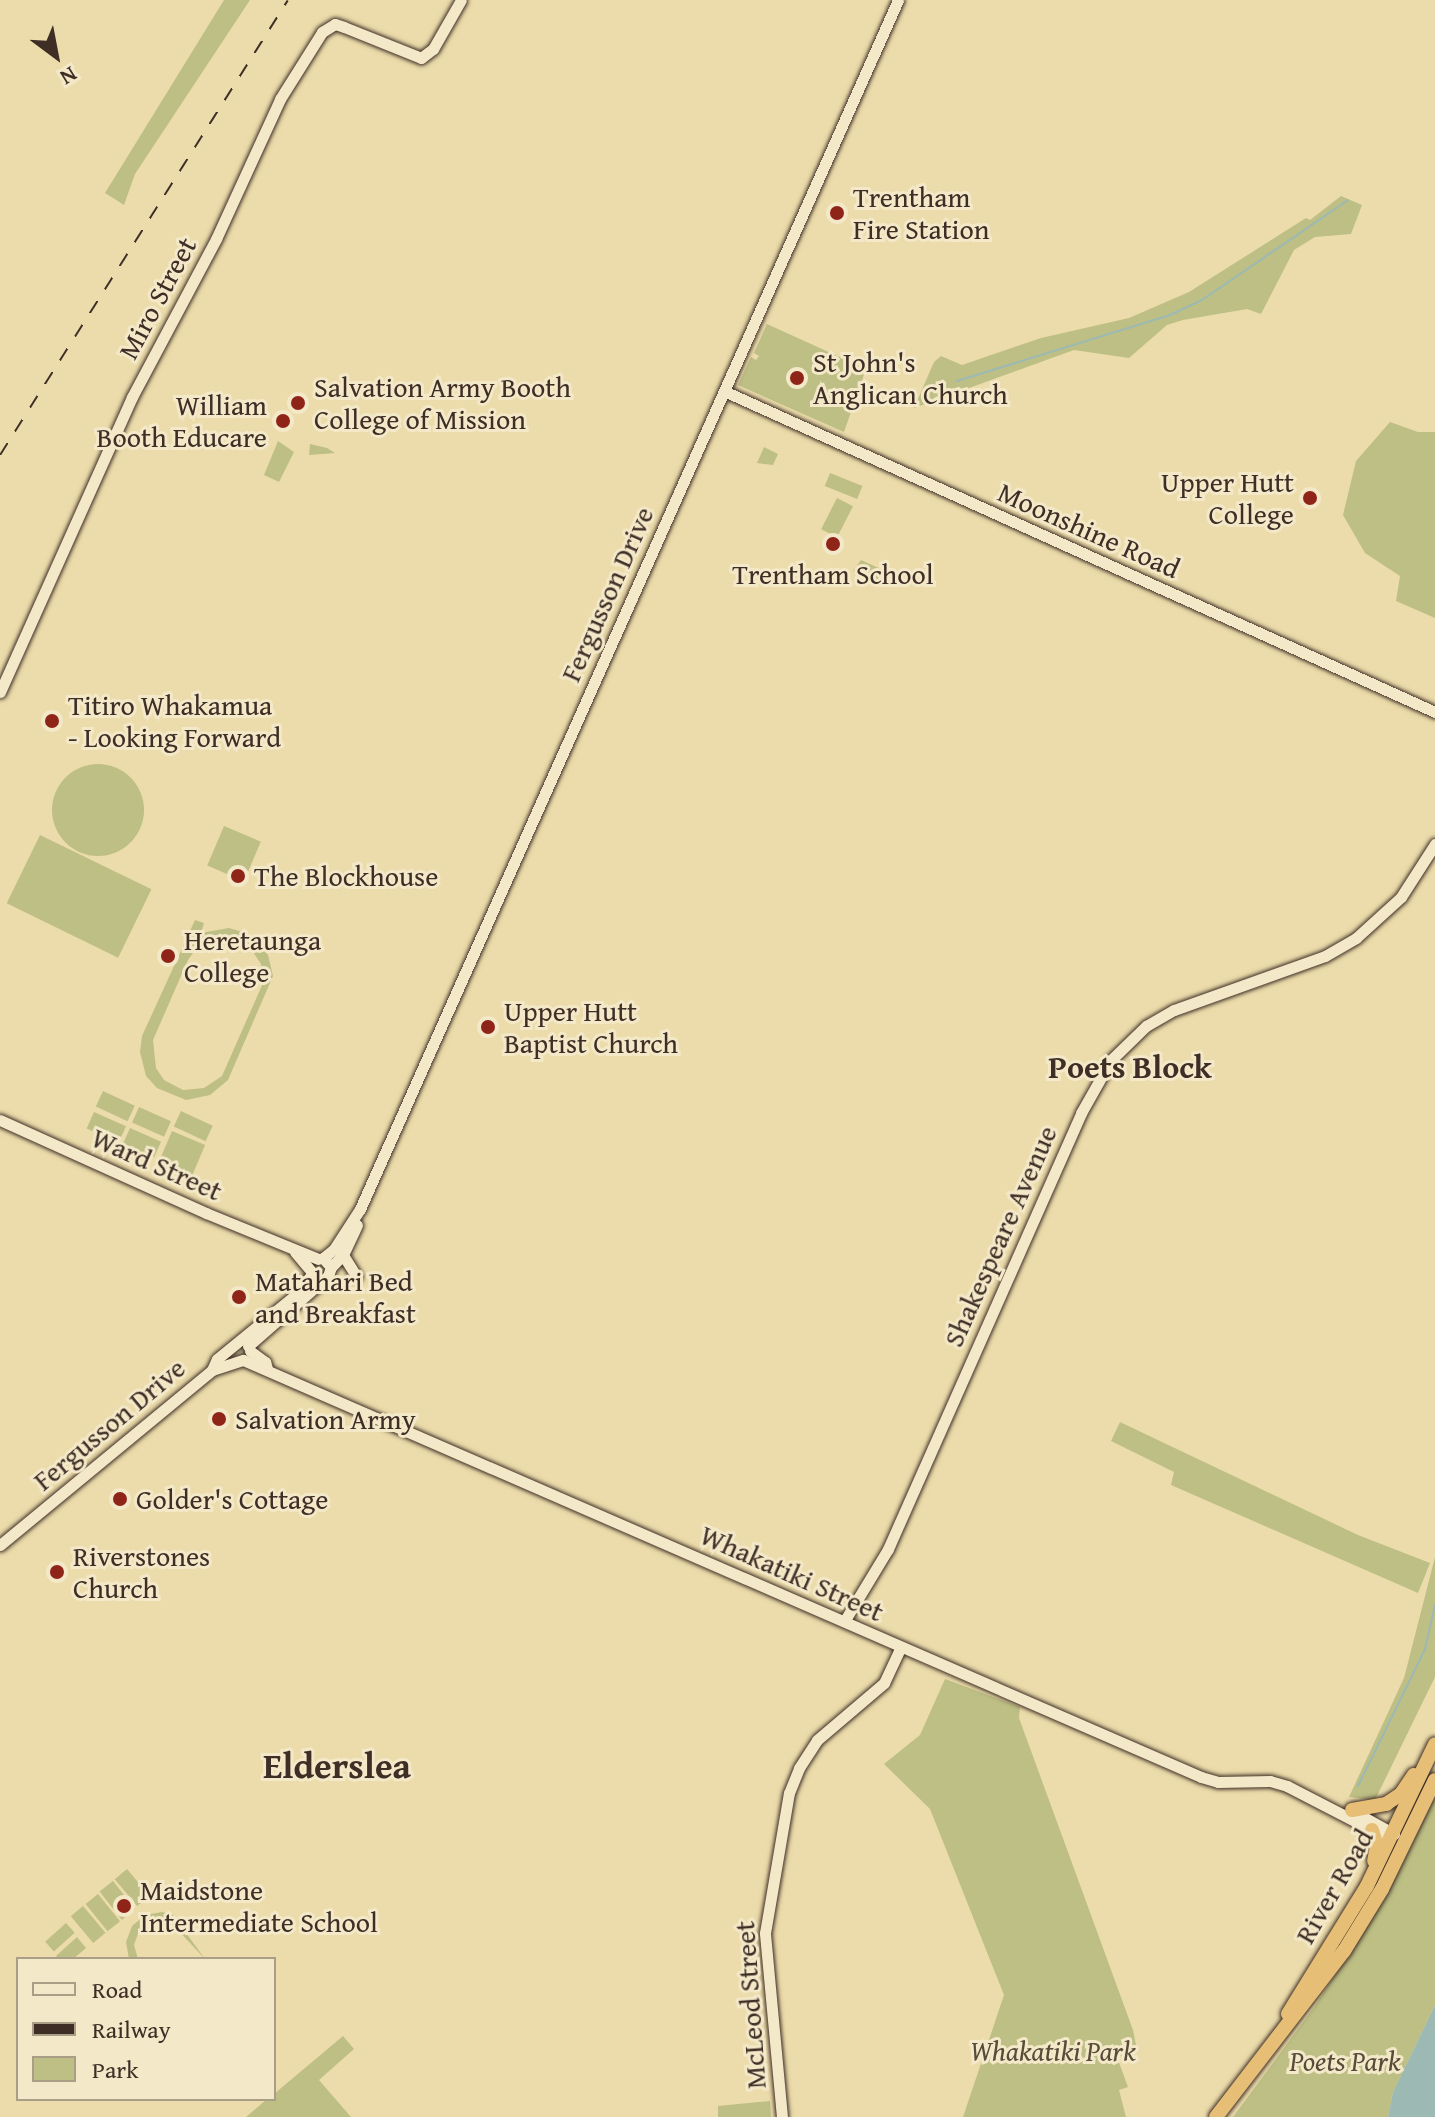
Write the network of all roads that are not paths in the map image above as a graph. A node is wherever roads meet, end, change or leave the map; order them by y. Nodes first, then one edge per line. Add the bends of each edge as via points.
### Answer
1 (461, 0) edge
2 (898, 0) edge
3 (724, 391) junction
4 (0, 692) edge
5 (1435, 712) edge
6 (1435, 844) edge
7 (0, 1120) edge
8 (360, 1209) junction
9 (295, 1252) junction
10 (343, 1255) junction
11 (324, 1261) junction
12 (315, 1275) junction
13 (356, 1276) dead end
14 (242, 1351) junction
15 (0, 1545) edge
16 (845, 1620) junction
17 (901, 1647) junction
18 (1435, 1730) edge
19 (1435, 1744) edge
20 (1435, 1762) edge
21 (1435, 1780) edge
22 (1305, 1794) junction
23 (1352, 1810) junction
24 (1372, 1830) junction
25 (1394, 1834) junction
26 (1335, 1940) junction
27 (1326, 1974) junction
28 (1268, 2049) junction
29 (782, 2117) edge
30 (1216, 2117) edge

1 - 4 street, Miro Street via 433,49 421,58 335,24 322,32 280,99 216,239 132,397
2 - 3 street, Fergusson Drive
3 - 5 street, Moonshine Road
3 - 8 street, Fergusson Drive
6 - 16 street, Shakespeare Avenue via 1401,897 1356,938 1325,956 1174,1010 1146,1026 1111,1060 1075,1126 888,1549
7 - 9 street, Ward Street
8 - 10 street, Fergusson Drive
8 - 11 street, Fergusson Drive
9 - 11 street, Ward Street
9 - 12 street, Ward Street
10 - 11 street, Fergusson Drive
10 - 13 street
11 - 12 street
11 - 12 street via 329,1274
12 - 14 street, Fergusson Drive
14 - 15 street, Fergusson Drive
14 - 16 street, Whakatiki Street via 267,1368
16 - 17 street, Whakatiki Street
17 - 22 street, Whakatiki Street via 1201,1777 1218,1782 1270,1781
17 - 29 street, McLeod Street via 884,1683 811,1748 789,1793 765,1933
18 - 23 highway via 1401,1794 1376,1807
19 - 25 highway, River Road
20 - 25 highway via 1407,1823
21 - 27 highway, River Road via 1382,1889
22 - 23 street, Whakatiki Street
22 - 24 street, Whakatiki Street
23 - 25 street, Whakatiki Street
24 - 25 street, Whakatiki Street
24 - 26 highway via 1376,1855
25 - 26 highway, River Road
25 - 27 highway via 1394,1850
26 - 28 highway, River Road
27 - 28 highway, River Road
28 - 30 highway, River Road

